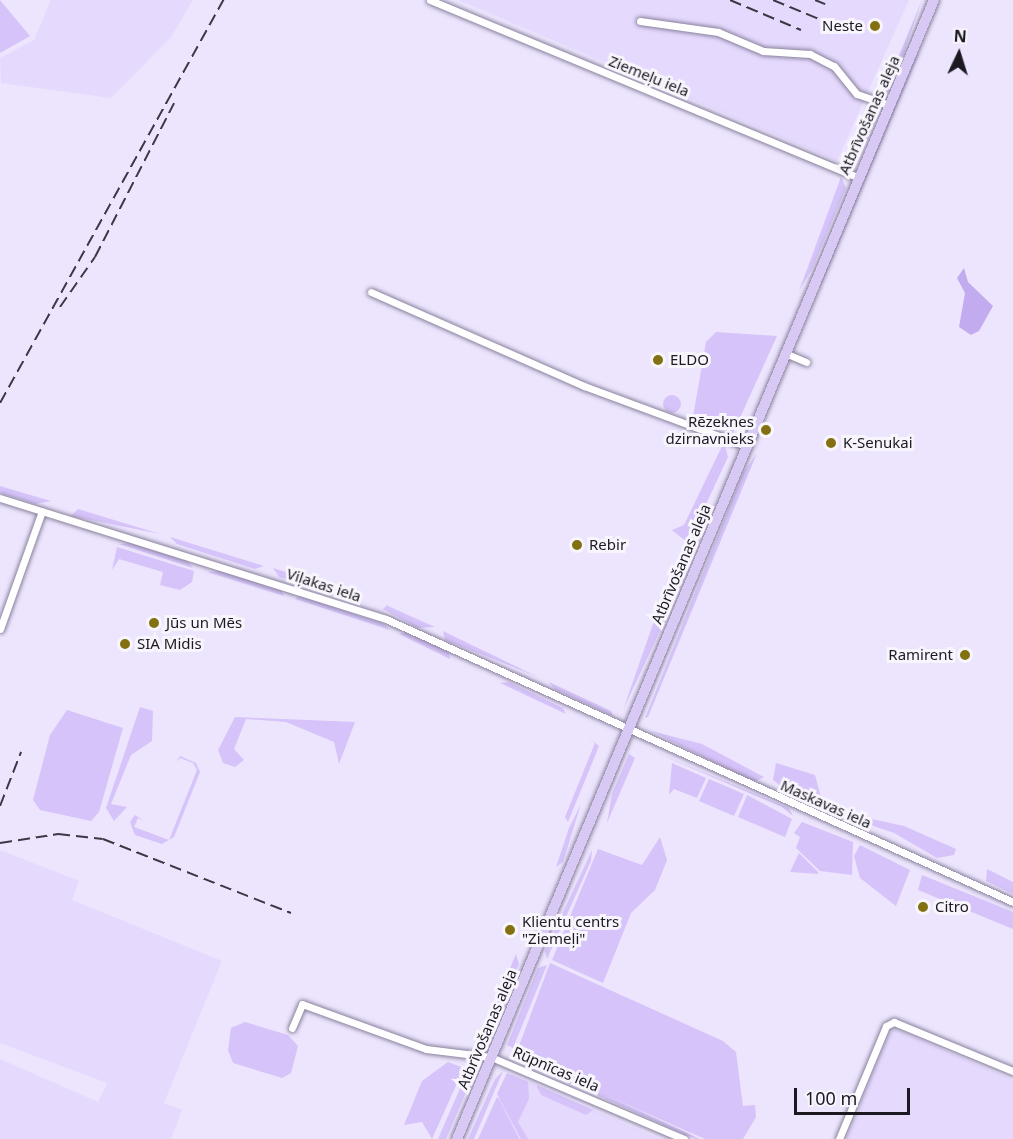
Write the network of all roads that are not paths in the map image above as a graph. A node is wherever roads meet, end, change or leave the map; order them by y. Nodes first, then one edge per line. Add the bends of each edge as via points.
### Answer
1 (430, 0) edge
2 (934, 0) edge
3 (640, 21) dead end
4 (889, 105) junction
5 (858, 177) junction
6 (371, 292) dead end
7 (785, 353) junction
8 (806, 362) dead end
9 (746, 446) junction
10 (0, 498) edge
11 (42, 511) junction
12 (0, 629) edge
13 (627, 730) junction
14 (1013, 902) edge
15 (292, 1028) dead end
16 (491, 1057) junction
17 (1013, 1071) edge
18 (457, 1139) edge
19 (684, 1139) edge
20 (839, 1139) edge

1 - 5 street, Ziemeļu iela
2 - 4 main road, Atbrīvošanas aleja
3 - 4 street via 718,32 763,51 810,54 834,66 857,93
4 - 5 main road, Atbrīvošanas aleja
5 - 7 main road, Atbrīvošanas aleja
6 - 9 street via 584,386
7 - 8 street
7 - 9 main road, Atbrīvošanas aleja
9 - 13 main road, Atbrīvošanas aleja
10 - 11 street, Viļakas iela
11 - 12 street
11 - 13 street, Viļakas iela via 386,619
13 - 14 street, Maskavas iela
13 - 16 main road, Atbrīvošanas aleja
15 - 16 street, Rūpnīcas iela via 302,1004 426,1049
16 - 18 main road, Atbrīvošanas aleja
16 - 19 street, Rūpnīcas iela
17 - 20 street via 894,1022 886,1026

